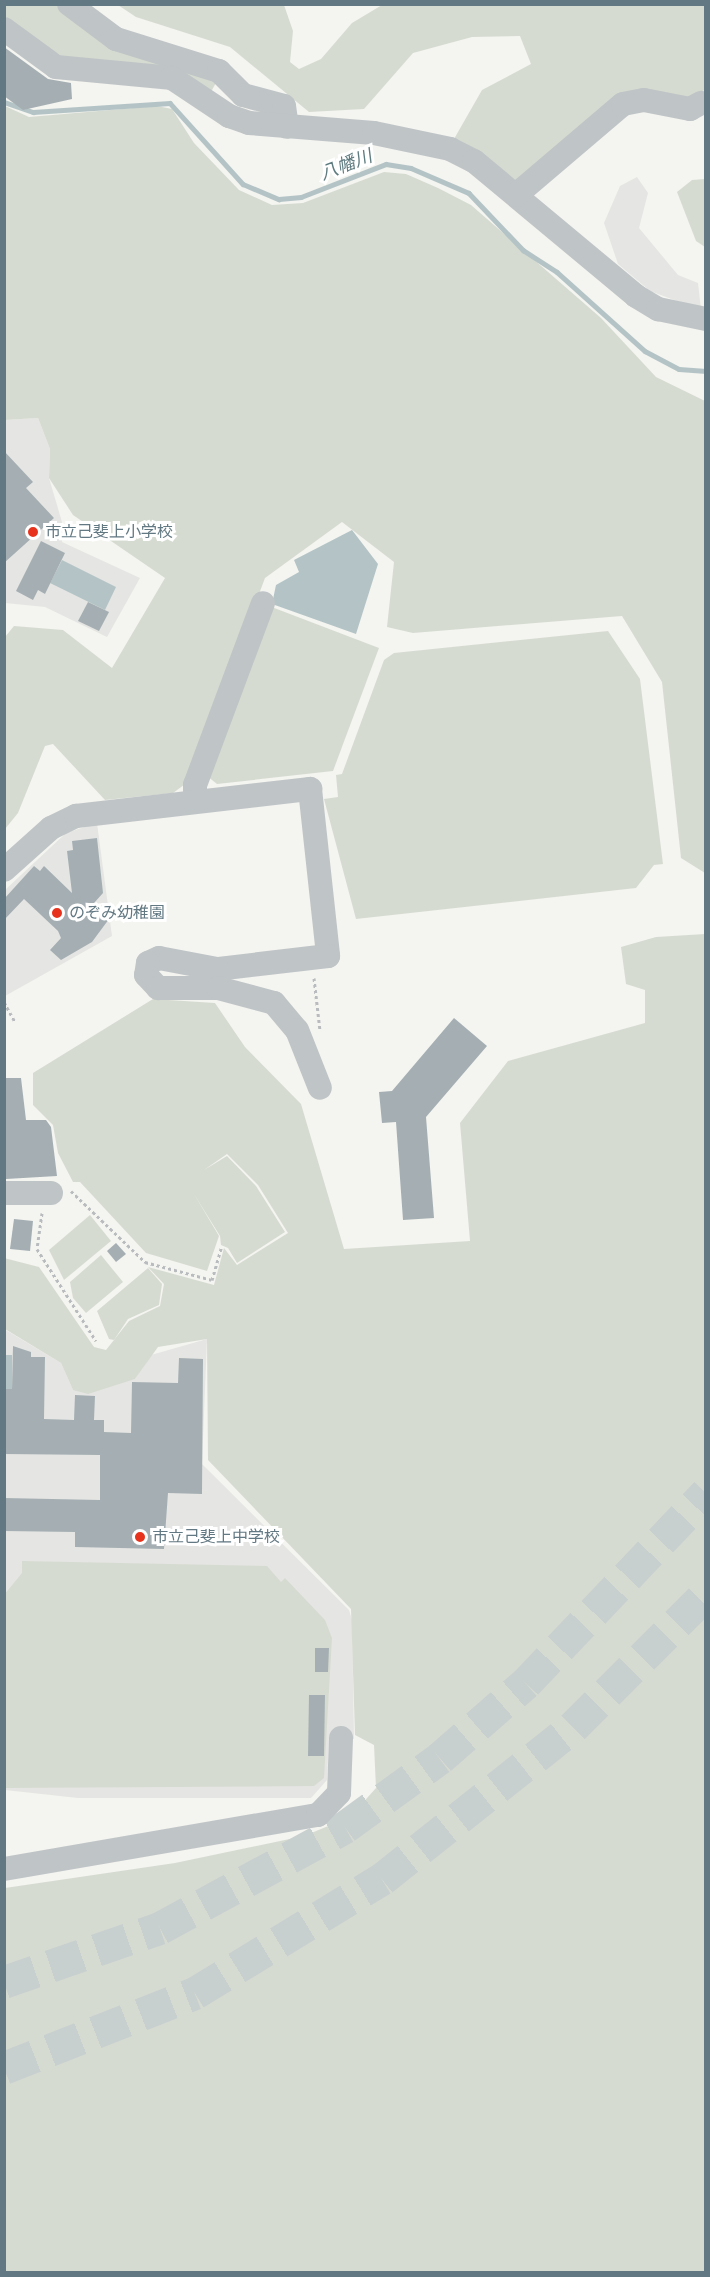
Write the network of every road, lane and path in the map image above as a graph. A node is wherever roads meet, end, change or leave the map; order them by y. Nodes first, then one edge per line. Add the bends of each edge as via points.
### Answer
1 (69, 4) edge
2 (4, 29) edge
3 (701, 103) dead end
4 (287, 127) junction
5 (516, 195) junction
6 (705, 319) edge
7 (263, 603) dead end
8 (195, 801) junction
9 (4, 870) edge
10 (314, 980) dead end
11 (4, 1002) edge
12 (15, 1022) dead end
13 (319, 1026) dead end
14 (320, 1088) dead end
15 (76, 1191) dead end
16 (4, 1193) edge
17 (47, 1193) joint
18 (222, 1246) dead end
19 (96, 1341) dead end
20 (341, 1738) dead end
21 (4, 1869) edge

1 - 4 street via 116,39 219,71 243,95 284,106
2 - 4 street via 56,67 164,76 190,87 229,116
3 - 5 street via 690,109 644,100 623,104
4 - 5 street via 374,133 450,149
5 - 6 street via 636,296 658,309
7 - 8 street via 195,785
8 - 9 street via 107,811 63,821
8 - 14 street via 310,789 328,956 217,969 159,957 148,963 146,975 158,988 218,988 274,1003 292,1020
10 - 13 path
11 - 12 path
15 - 18 path via 145,1263 212,1280
16 - 17 street
17 - 19 path via 37,1249
20 - 21 street via 339,1793 318,1815

